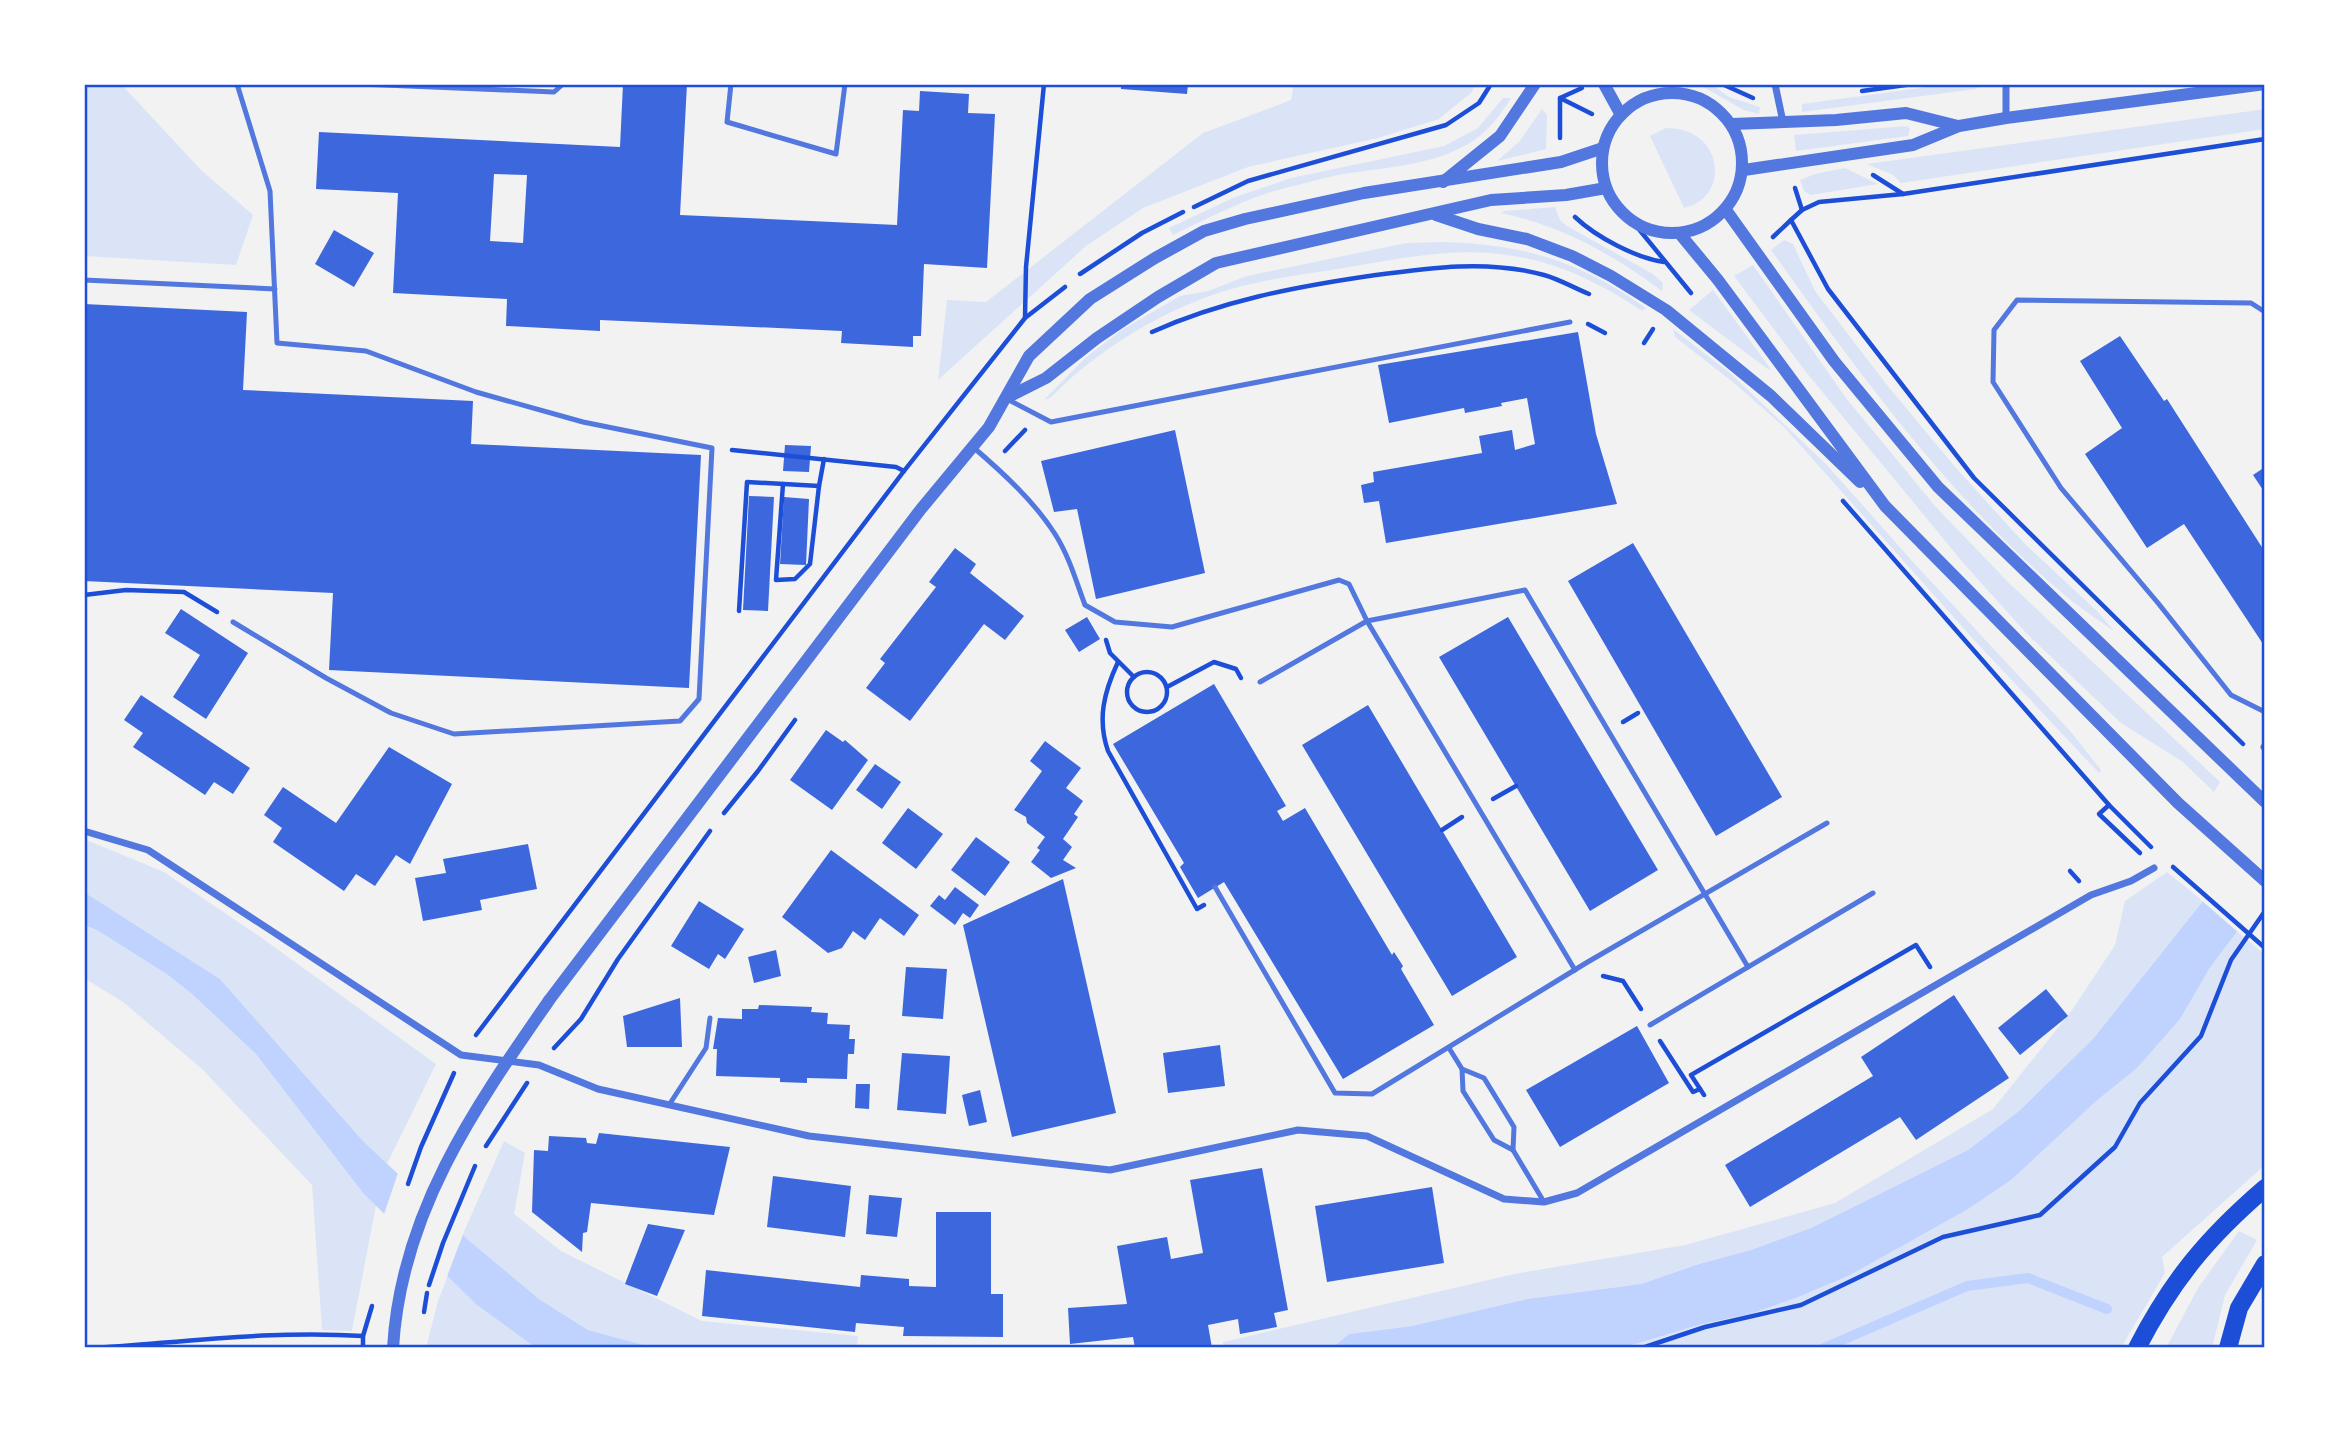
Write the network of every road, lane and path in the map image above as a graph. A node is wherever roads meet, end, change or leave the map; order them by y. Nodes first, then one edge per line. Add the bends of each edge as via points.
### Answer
1 (237, 84) edge
2 (360, 84) edge
3 (562, 84) edge
4 (731, 84) edge
5 (845, 84) edge
6 (1044, 84) edge
7 (1535, 84) edge
8 (1604, 84) edge
9 (1722, 84) edge
10 (1775, 84) edge
11 (1913, 84) edge
12 (2006, 84) edge
13 (2265, 84) edge
14 (1589, 85) edge
15 (1658, 89) edge
16 (1859, 91) dead end
17 (1560, 99) junction
18 (1779, 102) junction
19 (2006, 118) junction
20 (1617, 119) junction
21 (1783, 122) junction
22 (1732, 124) junction
23 (1959, 126) junction
24 (2265, 139) edge
25 (1560, 143) dead end
26 (1603, 148) junction
27 (1744, 170) junction
28 (1441, 183) junction
29 (1606, 188) junction
30 (1795, 188) dead end
31 (1726, 210) junction
32 (1802, 210) junction
33 (1569, 211) dead end
34 (1434, 215) junction
35 (1791, 220) junction
36 (1633, 222) junction
37 (1680, 234) junction
38 (1768, 243) dead end
39 (1664, 262) junction
40 (84, 280) edge
41 (1700, 288) dead end
42 (275, 289) junction
43 (1691, 293) junction
44 (1591, 295) dead end
45 (1684, 297) dead end
46 (2265, 312) edge
47 (1025, 318) dead end
48 (1644, 321) dead end
49 (1570, 322) dead end
50 (1654, 326) dead end
51 (1146, 335) dead end
52 (1005, 398) junction
53 (1038, 416) junction
54 (972, 446) junction
55 (712, 448) junction
56 (824, 459) junction
57 (992, 464) junction
58 (904, 471) dead end
59 (783, 484) junction
60 (819, 485) junction
61 (1841, 498) dead end
62 (1885, 506) junction
63 (84, 594) edge
64 (739, 611) dead end
65 (1367, 621) junction
66 (233, 622) joint
67 (1110, 653) dead end
68 (1118, 662) junction
69 (1134, 677) junction
70 (1242, 680) dead end
71 (1260, 682) dead end
72 (1167, 687) junction
73 (1160, 707) junction
74 (2265, 712) edge
75 (1164, 713) dead end
76 (796, 717) dead end
77 (2239, 740) dead end
78 (2265, 802) edge
79 (2109, 805) junction
80 (724, 813) dead end
81 (1827, 823) dead end
82 (715, 824) dead end
83 (84, 831) edge
84 (2152, 849) dead end
85 (2173, 867) dead end
86 (2154, 868) joint
87 (2265, 881) edge
88 (1215, 887) dead end
89 (1704, 893) junction
90 (1873, 893) dead end
91 (1220, 896) junction
92 (2265, 911) edge
93 (2265, 948) edge
94 (1748, 967) junction
95 (1575, 970) junction
96 (1941, 984) junction
97 (710, 1018) dead end
98 (1650, 1025) dead end
99 (1449, 1048) junction
100 (461, 1055) junction
101 (507, 1061) junction
102 (539, 1065) junction
103 (1462, 1069) junction
104 (669, 1105) junction
105 (1716, 1114) junction
106 (421, 1147) dead end
107 (1513, 1150) junction
108 (480, 1154) dead end
109 (476, 1163) dead end
110 (2265, 1188) edge
111 (1544, 1202) junction
112 (2265, 1264) edge
113 (428, 1288) dead end
114 (363, 1336) dead end
115 (393, 1341) edge
116 (94, 1348) edge
117 (1642, 1348) edge
118 (2137, 1348) edge
119 (2228, 1348) edge

1 - 42 lane via 270,191
2 - 3 lane via 554,93
4 - 5 lane via 727,122 836,154
6 - 47 path
7 - 28 street via 1500,136
8 - 20 street
9 - 18 path via 1752,98
10 - 18 street
11 - 16 path
12 - 19 street
13 - 19 street
14 - 17 path
15 - 20 street
15 - 22 street via 1710,103
17 - 20 path
17 - 25 path
18 - 21 street
19 - 23 street
20 - 26 street
21 - 22 street
21 - 23 street via 1906,113
22 - 27 street
23 - 27 street via 1913,145
24 - 32 path via 1903,194 1819,202
26 - 28 street via 1561,162
26 - 29 street
27 - 31 street
28 - 52 street via 1364,193 1204,231 1090,299 1029,356
29 - 34 street via 1491,200
29 - 36 street
30 - 32 path
31 - 37 street
31 - 78 street via 1834,361 1938,487
32 - 35 path
33 - 39 path via 1587,228 1647,259
34 - 52 street via 1216,263 1097,338 1046,378
34 - 62 street via 1572,256 1666,310 1771,396
35 - 38 path
35 - 77 path via 1828,289 1974,478
36 - 37 street
36 - 39 path
37 - 62 street
39 - 43 path
40 - 42 lane
41 - 43 path
42 - 55 lane via 277,343 366,351 476,392 583,422
43 - 45 path
44 - 51 path via 1545,275 1448,265 1230,302
46 - 74 lane via 2251,303 2017,300 1994,330 1993,382 2062,488 2231,695
48 - 50 path
49 - 53 lane via 1051,422
52 - 53 lane
52 - 54 street
53 - 57 path
54 - 57 lane
54 - 101 street via 659,854
55 - 56 path
55 - 66 lane via 699,699 680,721 454,734 391,713
56 - 58 path
56 - 60 path
57 - 65 lane via 1055,534 1085,605 1115,622 1172,627 1339,580 1349,584
59 - 60 path
59 - 60 path via 776,580 795,579 810,564
59 - 64 path via 747,482
61 - 79 path
62 - 87 street via 2178,803
63 - 66 path via 184,592
65 - 71 lane
65 - 89 lane via 1525,590
65 - 95 lane
67 - 68 path
68 - 69 path
68 - 91 path via 1101,720 1108,751 1197,909
69 - 72 path via 1153,673
69 - 73 path via 1128,689 1130,702 1140,711
70 - 72 path via 1236,669 1214,662
72 - 73 path
73 - 75 path
76 - 80 path
79 - 84 path
79 - 86 path via 2099,814
81 - 89 lane
82 - 102 path via 580,1019
83 - 100 street via 148,850
85 - 93 path
86 - 96 street via 2091,895
88 - 91 lane
89 - 94 lane
89 - 95 lane
90 - 94 lane
91 - 99 lane via 1335,1093 1371,1094
92 - 117 path via 2231,960 2201,1036 2140,1103 2115,1147 2040,1216 1942,1237 1801,1305 1705,1327
94 - 98 lane
95 - 99 lane
96 - 105 street
96 - 105 path via 1916,945 1892,958 1691,1075
97 - 104 lane via 706,1048
99 - 103 lane
100 - 101 street
100 - 106 path
101 - 102 street
101 - 115 street via 427,1199 406,1268
102 - 104 street via 598,1089
102 - 108 path
103 - 107 lane via 1463,1091 1494,1140
103 - 107 lane via 1484,1078 1514,1127
104 - 111 street via 809,1136 1110,1170 1298,1130 1367,1136 1504,1199
105 - 111 street via 1577,1193
107 - 111 lane
109 - 113 path
110 - 118 main road via 2199,1250
112 - 119 main road via 2239,1308
114 - 116 path via 330,1333

